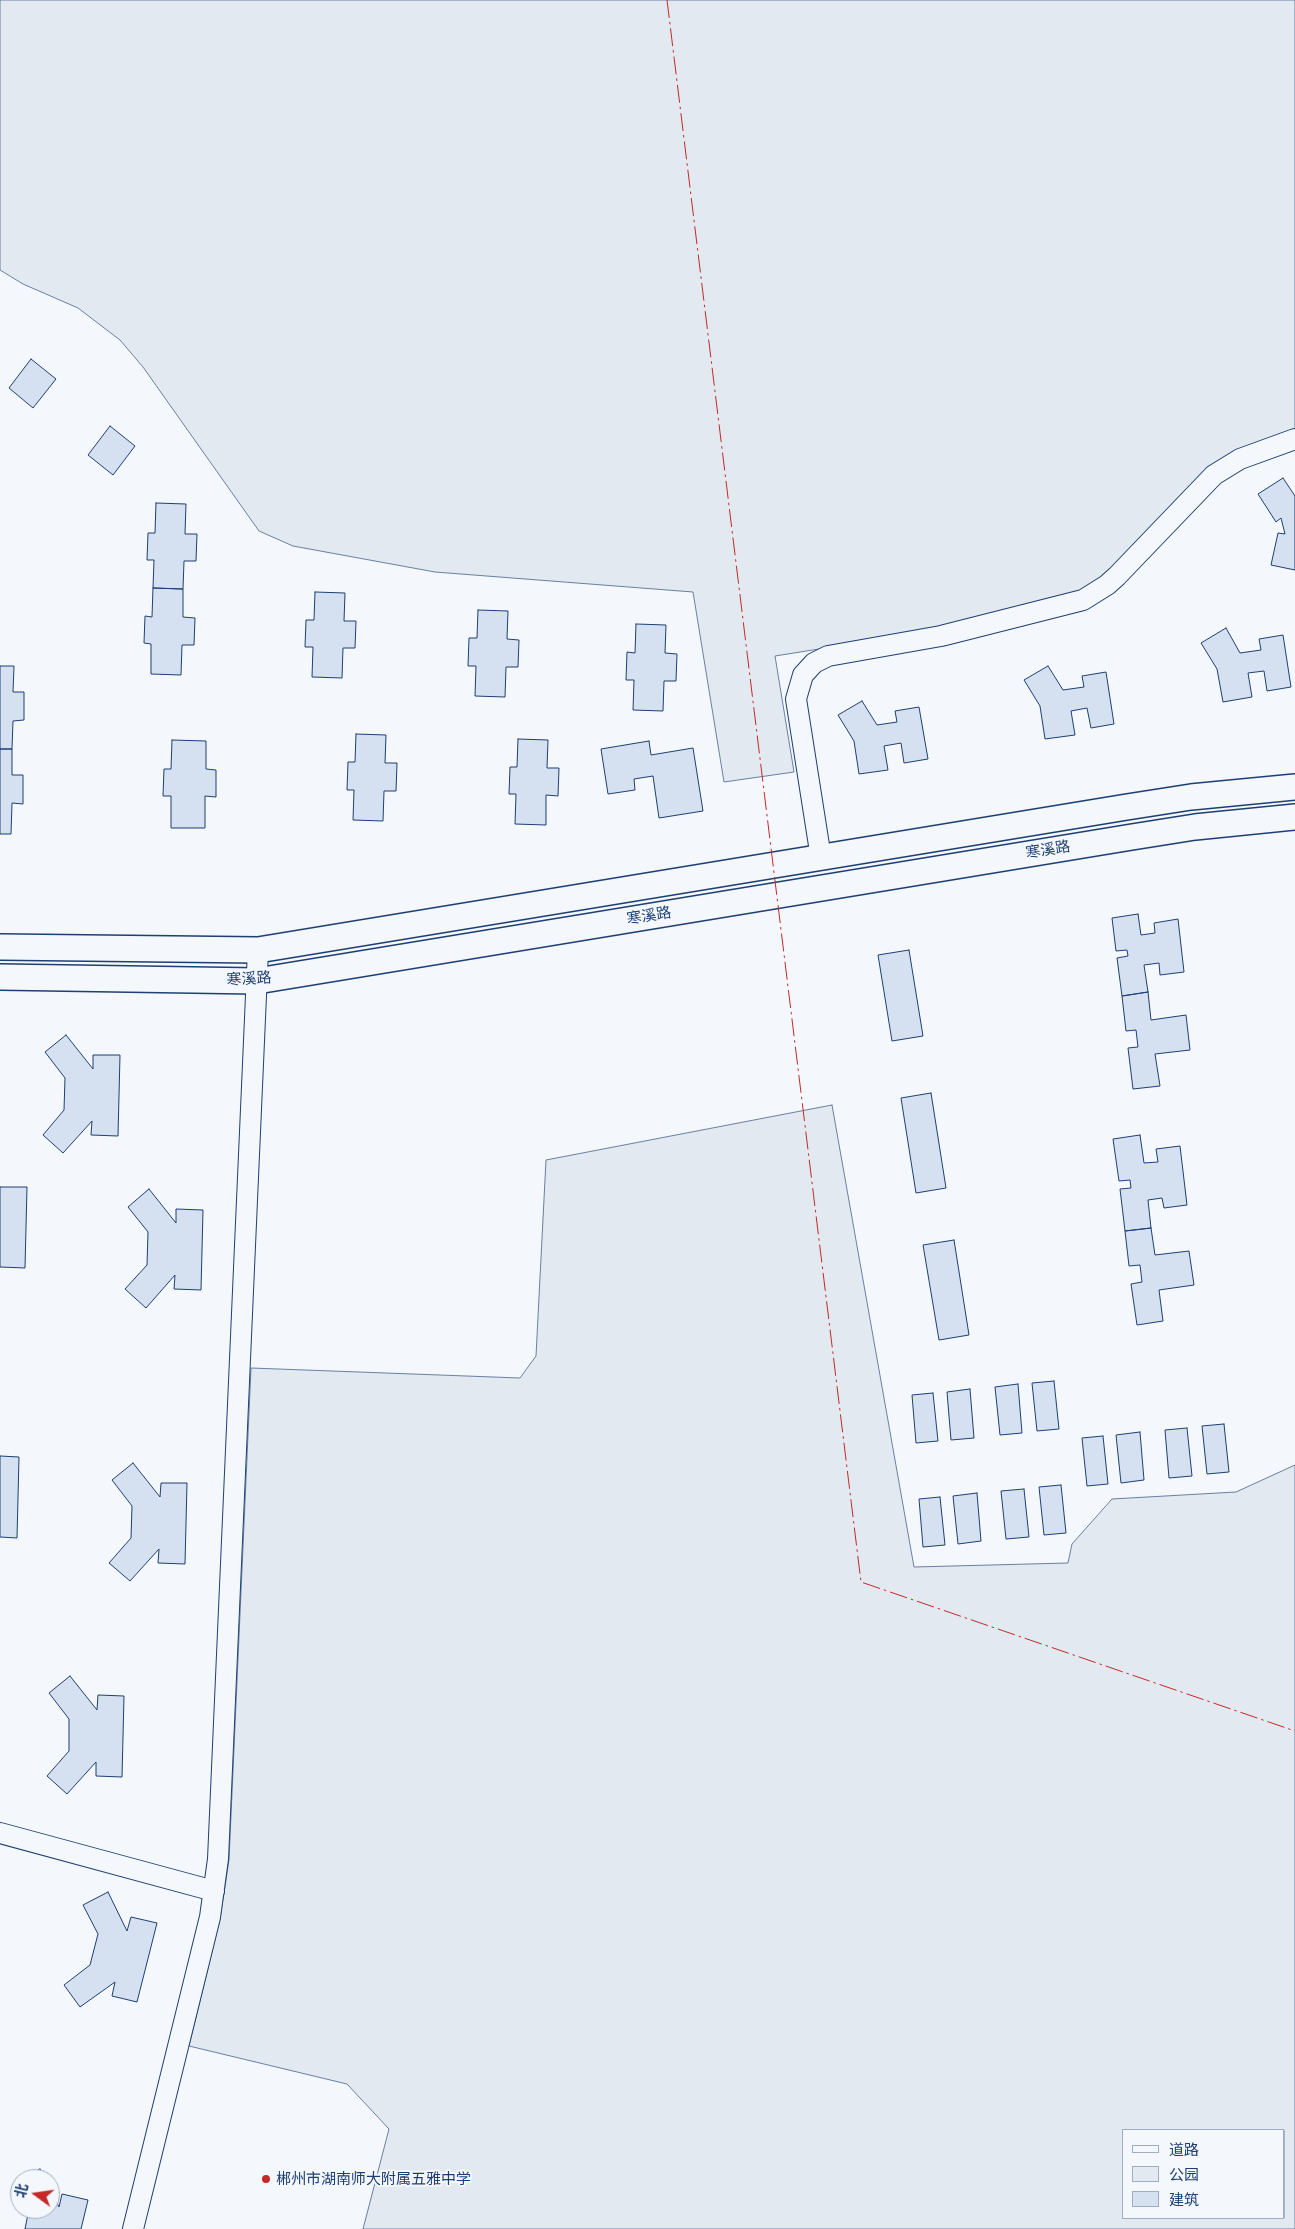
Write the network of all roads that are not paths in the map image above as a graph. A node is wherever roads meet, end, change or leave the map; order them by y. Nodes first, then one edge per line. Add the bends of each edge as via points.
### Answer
1 (1295, 439) edge
2 (1295, 787) edge
3 (1295, 817) edge
4 (821, 858) junction
5 (0, 947) edge
6 (258, 950) junction
7 (0, 977) edge
8 (257, 980) junction
9 (0, 1832) edge
10 (214, 1891) junction
11 (133, 2229) edge

1 - 4 street via 1240,459 1214,475 1117,576 1083,600 941,636 828,656 814,663 799,682 796,699
2 - 4 main road, 寒溪路 via 1191,797
3 - 8 main road, 寒溪路 via 1195,827
4 - 6 main road, 寒溪路
5 - 6 main road, 寒溪路
6 - 8 street
7 - 8 main road, 寒溪路
8 - 10 street via 221,1817
9 - 10 street
10 - 11 street

